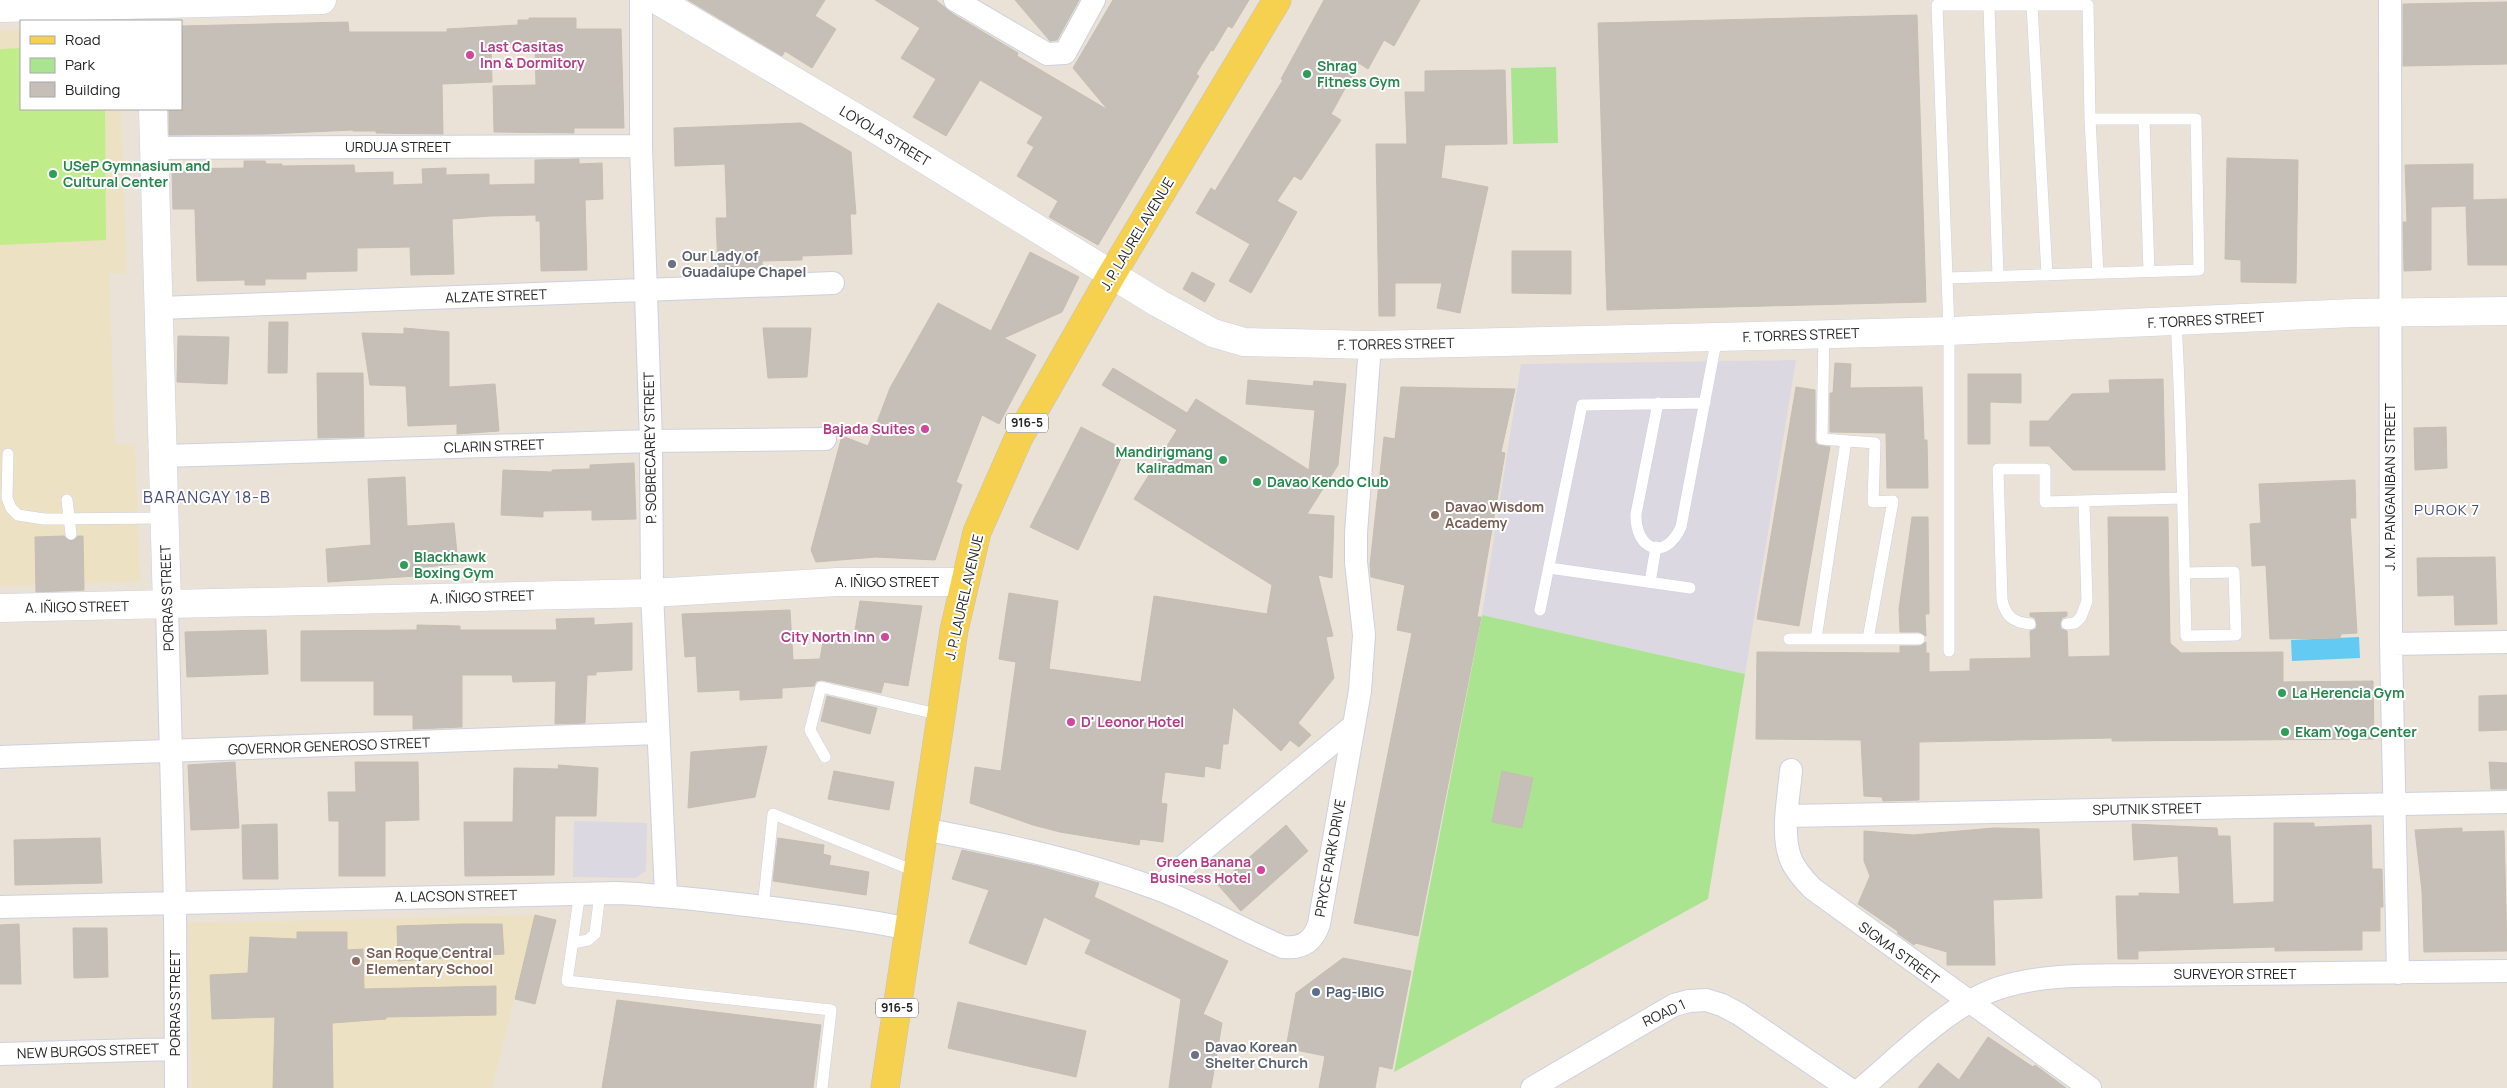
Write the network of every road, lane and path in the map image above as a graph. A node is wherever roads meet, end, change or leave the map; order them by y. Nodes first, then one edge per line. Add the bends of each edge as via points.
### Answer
1 (322, 0) edge
2 (641, 0) edge
3 (657, 0) edge
4 (955, 0) edge
5 (1094, 0) edge
6 (1277, 0) edge
7 (2390, 0) edge
8 (1989, 6) junction
9 (2032, 6) junction
10 (0, 8) edge
11 (151, 8) edge
12 (153, 110) edge
13 (2090, 119) junction
14 (2144, 119) junction
15 (641, 146) junction
16 (154, 148) junction
17 (2149, 272) junction
18 (2098, 273) junction
19 (1112, 274) junction
20 (2047, 275) junction
21 (1998, 276) junction
22 (1947, 278) junction
23 (833, 284) dead end
24 (645, 290) junction
25 (159, 308) junction
26 (2507, 311) edge
27 (2391, 312) junction
28 (2176, 321) junction
29 (1949, 331) junction
30 (1824, 334) junction
31 (1717, 337) junction
32 (1370, 345) junction
33 (1705, 403) junction
34 (1658, 404) junction
35 (825, 439) dead end
36 (651, 441) junction
37 (1846, 441) junction
38 (8, 454) dead end
39 (163, 456) junction
40 (2182, 498) junction
41 (67, 500) dead end
42 (2084, 502) junction
43 (69, 518) junction
44 (164, 518) junction
45 (71, 534) dead end
46 (1656, 547) junction
47 (1549, 568) junction
48 (2184, 573) junction
49 (964, 582) junction
50 (1650, 582) junction
51 (1690, 588) dead end
52 (652, 593) junction
53 (167, 606) junction
54 (0, 608) edge
55 (1540, 610) dead end
56 (2030, 624) dead end
57 (2067, 624) dead end
58 (1789, 639) dead end
59 (1816, 639) junction
60 (1868, 639) junction
61 (1919, 639) dead end
62 (2507, 642) edge
63 (2391, 644) junction
64 (1949, 650) dead end
65 (940, 715) junction
66 (1353, 726) junction
67 (658, 733) junction
68 (172, 752) junction
69 (0, 757) edge
70 (825, 757) dead end
71 (1791, 770) dead end
72 (2507, 802) edge
73 (2395, 804) junction
74 (1788, 816) junction
75 (923, 829) junction
76 (918, 872) junction
77 (1157, 888) junction
78 (590, 892) junction
79 (666, 895) junction
80 (176, 903) junction
81 (0, 907) edge
82 (764, 907) junction
83 (909, 929) junction
84 (573, 942) junction
85 (2507, 971) edge
86 (2398, 973) junction
87 (1968, 1002) junction
88 (175, 1049) junction
89 (0, 1054) edge
90 (176, 1088) edge
91 (822, 1088) edge
92 (885, 1088) edge
93 (1532, 1088) edge
94 (1848, 1088) edge
95 (1862, 1088) edge
96 (2090, 1088) edge

1 - 11 main road
2 - 15 street, P. SOBRECAREY STREET
3 - 19 main road, LOYOLA STREET
4 - 5 street via 1047,54 1064,53
6 - 19 main road, J. P. LAUREL AVENUE / 916-5
7 - 27 street, J. M. PANGANIBAN STREET
8 - 9 lane
8 - 21 lane
8 - 22 lane via 1937,5
9 - 13 lane via 2088,5
9 - 20 lane
10 - 11 main road
12 - 16 main road, PORRAS STREET
13 - 14 lane
13 - 18 lane
14 - 17 lane
14 - 17 lane via 2196,119 2199,270
15 - 16 street, URDUJA STREET
15 - 24 street, P. SOBRECAREY STREET
16 - 25 main road, PORRAS STREET
17 - 18 lane
18 - 20 lane
19 - 32 main road, F. TORRES STREET via 1202,328 1234,340 1266,344
19 - 49 main road, J. P. LAUREL AVENUE / 916-5 via 1004,468 977,532
20 - 21 lane
21 - 22 lane
22 - 29 lane
23 - 24 street, ALZATE STREET
24 - 25 street, ALZATE STREET
24 - 36 street, P. SOBRECAREY STREET
25 - 39 main road, PORRAS STREET
26 - 27 main road, F. TORRES STREET
27 - 28 main road, F. TORRES STREET
27 - 63 street, J. M. PANGANIBAN STREET
28 - 29 main road, F. TORRES STREET
28 - 40 lane
29 - 30 main road, F. TORRES STREET
29 - 64 lane
30 - 31 main road, F. TORRES STREET
30 - 37 lane via 1822,440
31 - 32 main road, F. TORRES STREET
31 - 33 lane
32 - 66 street, PRYCE PARK DRIVE via 1356,533 1364,635 1360,691
33 - 34 lane
33 - 46 lane via 1681,526 1672,543
34 - 46 lane via 1636,514 1638,534 1645,543
34 - 47 lane via 1582,405
35 - 36 street, CLARIN STREET
36 - 39 street, CLARIN STREET
36 - 52 street, P. SOBRECAREY STREET
37 - 59 lane
37 - 60 lane via 1875,443 1873,502 1893,501
38 - 43 lane via 7,498 10,508 27,518
39 - 44 main road, PORRAS STREET
40 - 42 lane
40 - 48 lane
41 - 43 lane
42 - 56 lane via 2045,502 2045,468 1998,469 2000,582 2004,612 2012,620
42 - 57 lane via 2086,609 2075,623
43 - 44 lane
43 - 45 lane
44 - 53 main road, PORRAS STREET
46 - 50 lane
47 - 50 lane
47 - 55 lane
48 - 48 lane via 2186,636 2236,635 2234,572
49 - 52 main road, A. IÑIGO STREET via 837,582
49 - 65 main road, J. P. LAUREL AVENUE / 916-5
50 - 51 lane
52 - 53 main road, A. IÑIGO STREET
52 - 67 street, P. SOBRECAREY STREET
53 - 54 main road, A. IÑIGO STREET
53 - 68 street, PORRAS STREET
58 - 59 lane
59 - 60 lane
60 - 61 lane
62 - 63 street
63 - 73 street, J. M. PANGANIBAN STREET
65 - 70 lane via 821,687 810,730
65 - 75 main road, J. P. LAUREL AVENUE / 916-5
66 - 77 street
66 - 77 street, PRYCE PARK DRIVE via 1319,924 1310,940 1302,946 1283,947
67 - 68 street, GOVERNOR GENEROSO STREET
67 - 79 street, P. SOBRECAREY STREET
68 - 69 street, GOVERNOR GENEROSO STREET
68 - 80 street, PORRAS STREET
71 - 74 street, SIGMA STREET
72 - 73 street, SPUTNIK STREET
73 - 74 street, SPUTNIK STREET
73 - 86 street, J. M. PANGANIBAN STREET
74 - 87 street, SIGMA STREET via 1786,838 1790,858 1800,876 1813,889
75 - 76 main road, J. P. LAUREL AVENUE / 916-5
75 - 77 street, PRYCE PARK DRIVE via 1083,864
76 - 82 lane via 773,814
76 - 83 main road, J. P. LAUREL AVENUE / 916-5
78 - 79 street, A. LACSON STREET
78 - 80 street, A. LACSON STREET
78 - 84 lane
78 - 84 lane via 596,934 588,940
79 - 82 street, A. LACSON STREET
80 - 81 street, A. LACSON STREET
80 - 88 street, PORRAS STREET
82 - 83 street, A. LACSON STREET
83 - 92 main road, J. P. LAUREL AVENUE / 916-5
84 - 91 lane via 567,981 831,1010
85 - 86 street, SURVEYOR STREET
86 - 87 street, SURVEYOR STREET via 2084,976 2022,983 2000,988
87 - 95 street, SURVEYOR STREET
87 - 96 street, SIGMA STREET
88 - 89 street, NEW BURGOS STREET
88 - 90 street, PORRAS STREET
93 - 94 street, ROAD 1 via 1674,1005 1689,1000 1706,1000 1739,1014

